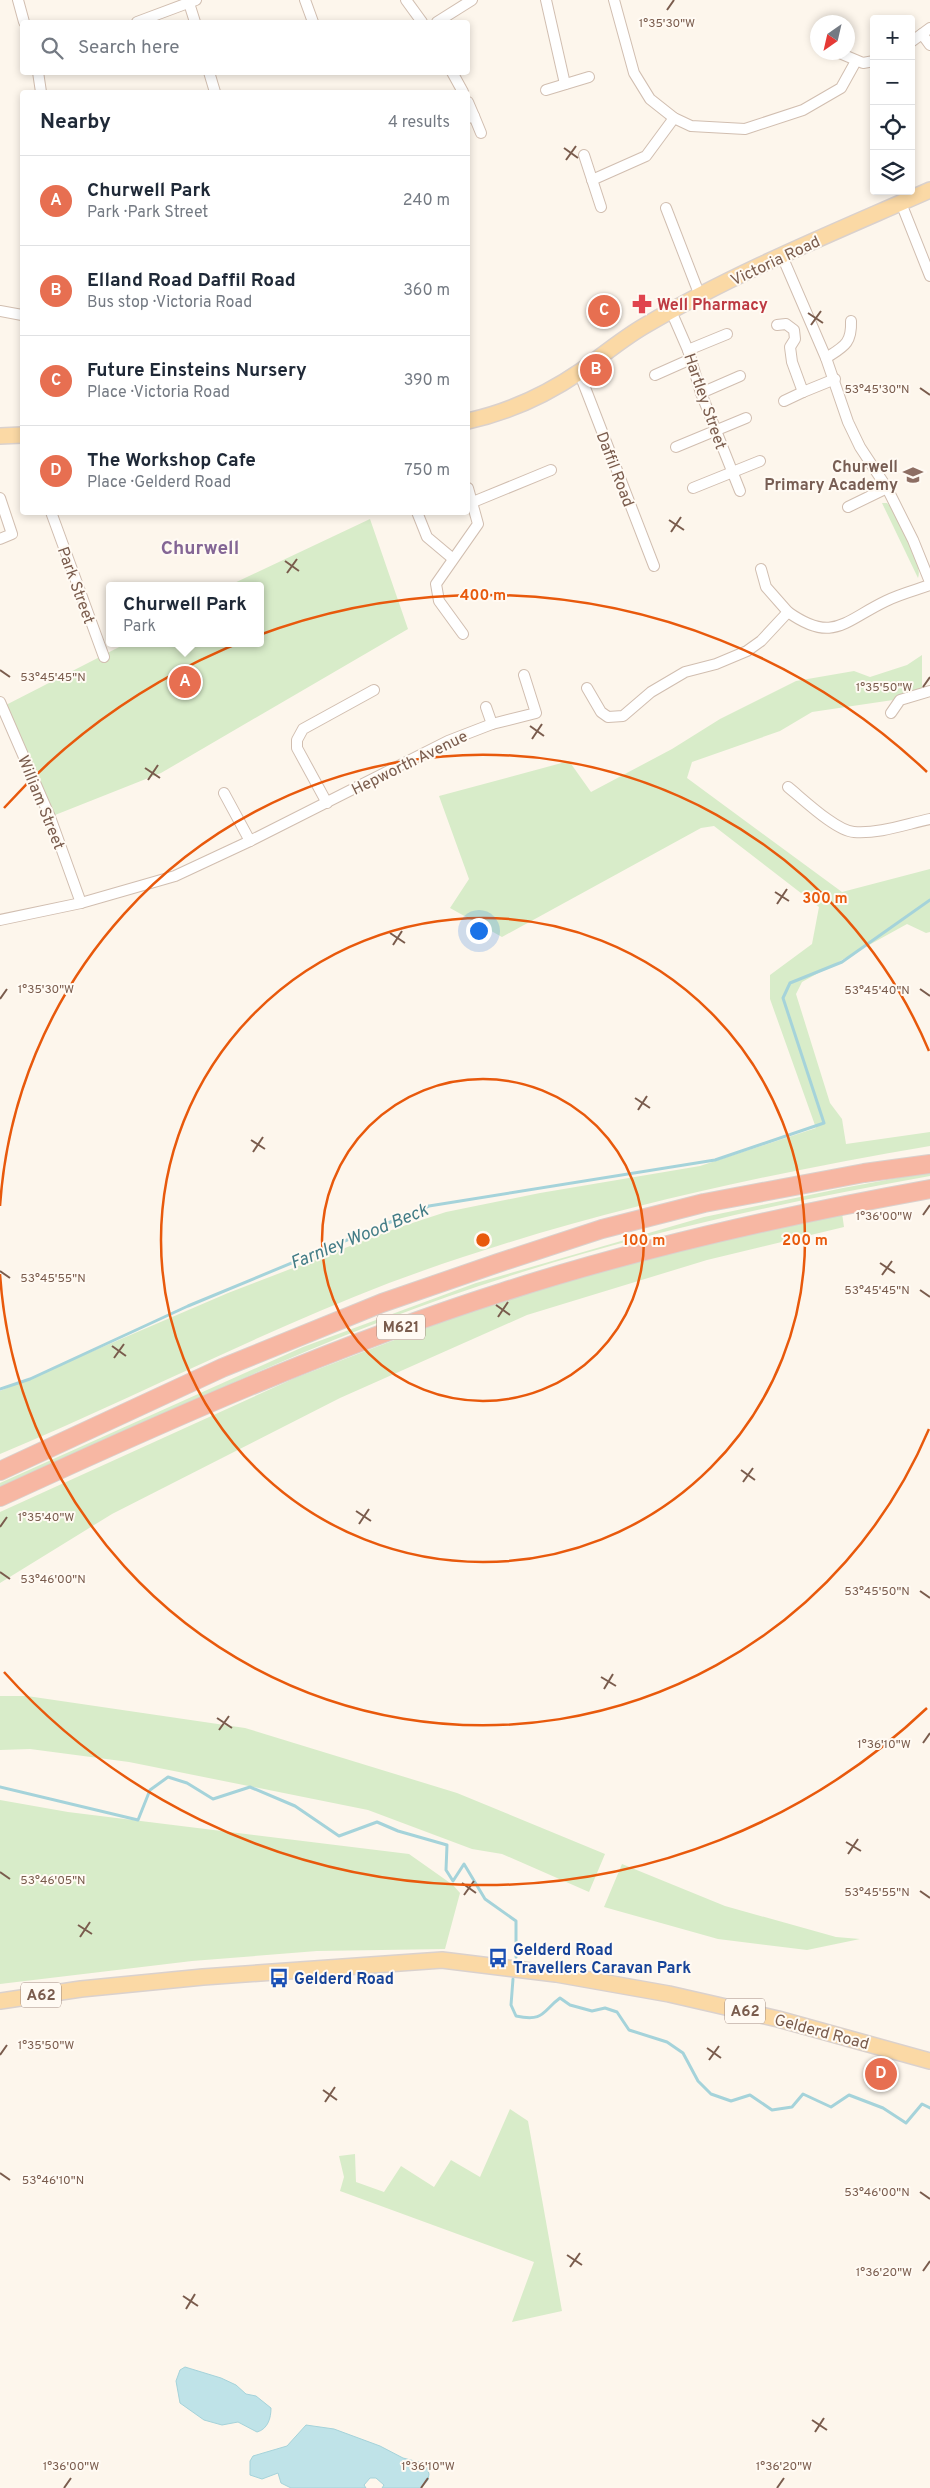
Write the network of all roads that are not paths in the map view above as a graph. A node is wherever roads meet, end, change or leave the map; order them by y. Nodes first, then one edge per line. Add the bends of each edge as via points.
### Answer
1 (18, 0) edge
2 (305, 0) edge
3 (406, 0) edge
4 (472, 0) edge
5 (546, 0) edge
6 (614, 0) edge
7 (192, 2) edge
8 (23, 20) edge
9 (142, 20) edge
10 (195, 20) edge
11 (311, 20) edge
12 (421, 20) edge
13 (441, 20) edge
14 (926, 31) edge
15 (915, 39) edge
16 (930, 46) edge
17 (856, 61) joint
18 (870, 62) edge
19 (38, 75) edge
20 (211, 75) edge
21 (454, 75) edge
22 (589, 77) dead end
23 (566, 84) junction
24 (41, 90) edge
25 (214, 90) edge
26 (462, 90) edge
27 (546, 90) dead end
28 (471, 117) edge
29 (674, 118) junction
30 (481, 133) dead end
31 (584, 155) dead end
32 (592, 180) junction
33 (930, 190) edge
34 (901, 203) junction
35 (601, 207) dead end
36 (666, 208) dead end
37 (782, 256) junction
38 (930, 276) edge
39 (700, 296) junction
40 (0, 311) edge
41 (671, 311) junction
42 (20, 315) edge
43 (851, 321) dead end
44 (776, 325) dead end
45 (727, 334) dead end
46 (690, 354) junction
47 (826, 358) junction
48 (579, 372) junction
49 (655, 376) dead end
50 (740, 376) dead end
51 (834, 379) junction
52 (803, 392) junction
53 (701, 393) junction
54 (784, 401) dead end
55 (746, 418) dead end
56 (470, 421) edge
57 (715, 431) junction
58 (20, 435) edge
59 (0, 436) edge
60 (676, 447) dead end
61 (760, 461) dead end
62 (551, 470) dead end
63 (732, 473) junction
64 (693, 488) dead end
65 (887, 488) junction
66 (740, 491) dead end
67 (470, 494) edge
68 (0, 498) edge
69 (473, 502) junction
70 (848, 507) dead end
71 (52, 515) edge
72 (417, 515) edge
73 (0, 539) edge
74 (452, 558) junction
75 (654, 566) dead end
76 (761, 569) dead end
77 (930, 584) edge
78 (788, 612) junction
79 (463, 634) dead end
80 (104, 657) dead end
81 (524, 675) dead end
82 (587, 688) dead end
83 (374, 690) dead end
84 (930, 691) edge
85 (0, 702) edge
86 (486, 707) dead end
87 (891, 713) dead end
88 (492, 724) junction
89 (788, 787) dead end
90 (224, 793) dead end
91 (326, 803) junction
92 (930, 819) edge
93 (250, 841) junction
94 (81, 903) junction
95 (0, 920) edge
96 (930, 1164) edge
97 (930, 1189) edge
98 (0, 1471) edge
99 (0, 1497) edge
100 (0, 2001) edge
101 (930, 2062) edge

1 - 8 street
2 - 11 street
3 - 12 street
4 - 13 street
5 - 23 street
6 - 29 street via 634,73 650,99
7 - 9 street
7 - 10 street
14 - 15 street
14 - 16 street
17 - 18 street
17 - 29 street via 841,88 803,110 745,129 691,126
19 - 24 street
20 - 25 street
21 - 26 street
22 - 23 street
23 - 27 street
28 - 30 street
29 - 32 street via 646,156
31 - 32 street
32 - 35 street
33 - 34 main road, Victoria Road
34 - 37 main road, Victoria Road
34 - 38 street
36 - 39 street
37 - 39 main road, Victoria Road
37 - 47 street
39 - 41 main road, Victoria Road
40 - 42 street
41 - 46 street, Hartley Street
41 - 48 main road, Victoria Road via 644,325
43 - 47 street via 846,345
44 - 52 street via 786,324 794,330 796,339 790,347 792,362
45 - 46 street
46 - 49 street
46 - 53 street, Hartley Street
47 - 51 street
48 - 56 main road, Victoria Road via 536,398 493,416
48 - 75 street, Daffil Road
50 - 53 street
51 - 52 street
51 - 65 street via 860,447
52 - 54 street
53 - 57 street, Hartley Street
55 - 57 street
57 - 60 street
57 - 63 street, Hartley Street
58 - 59 main road
61 - 63 street
62 - 69 street
63 - 64 street
63 - 66 street, Hartley Street
65 - 70 street
65 - 77 street
67 - 69 street
68 - 73 street via 12,534
69 - 74 street via 478,524
71 - 80 street, Park Street
72 - 74 street via 427,537
74 - 79 street via 436,584 436,592 445,611
76 - 78 street via 766,587
77 - 78 street via 888,600 834,628 805,624
78 - 82 street via 747,651 733,659 685,672 651,692 623,716 608,717 601,712
81 - 88 street, Hepworth Avenue via 536,713
83 - 91 street via 299,734 297,748
84 - 87 street via 900,700
85 - 94 street, William Street via 50,817
86 - 88 street
88 - 91 street, Hepworth Avenue via 448,742
89 - 92 street via 839,826 853,832
90 - 93 street
91 - 93 street, Hepworth Avenue
93 - 94 street, Hepworth Avenue via 175,876
94 - 95 street, Hepworth Avenue
96 - 98 highway, M621 via 704,1202 602,1229 382,1304 222,1368
97 - 99 highway, M621 via 821,1210 619,1258 503,1291 281,1373
100 - 101 main road, Gelderd Road / A62 via 203,1977 442,1960 556,1974 669,1994 778,2019

